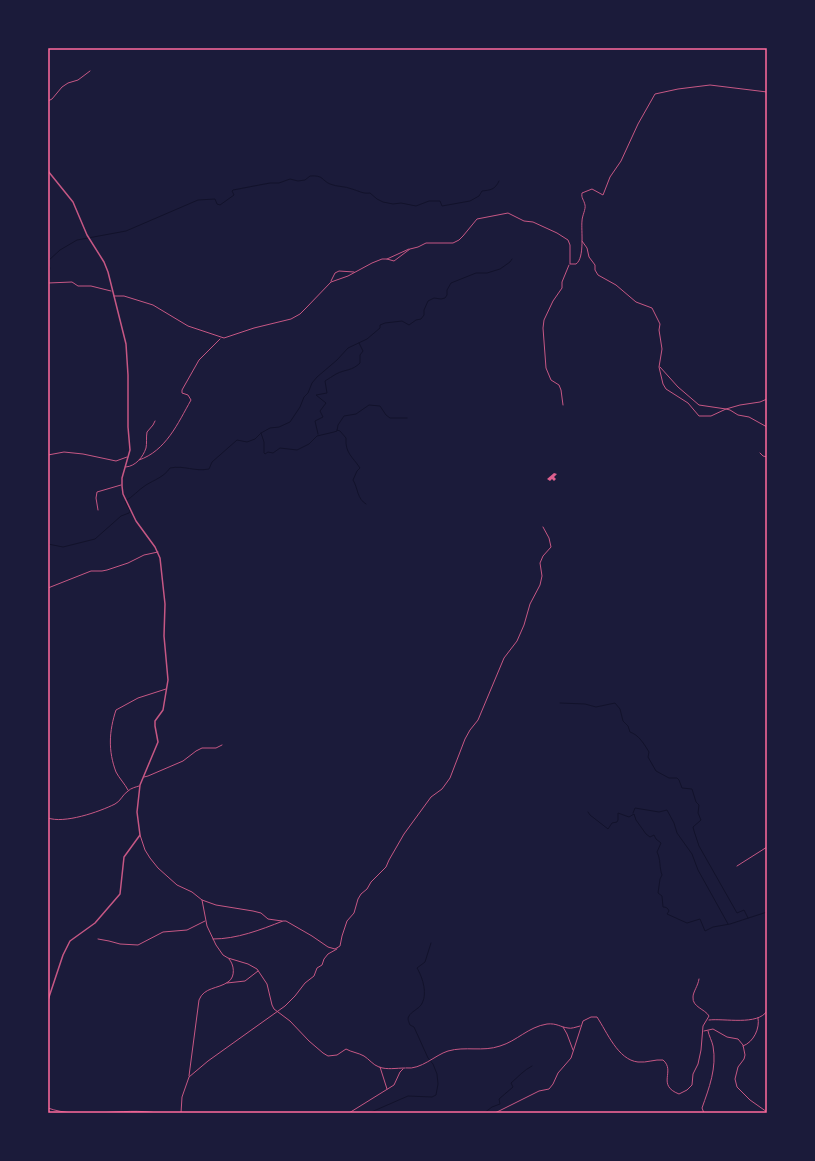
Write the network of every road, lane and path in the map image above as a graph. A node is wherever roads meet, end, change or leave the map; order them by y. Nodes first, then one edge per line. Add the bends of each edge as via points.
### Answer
1 (90, 71) dead end
2 (767, 92) edge
3 (48, 101) edge
4 (48, 171) edge
5 (582, 241) junction
6 (410, 249) junction
7 (386, 259) junction
8 (570, 264) junction
9 (355, 272) junction
10 (331, 282) junction
11 (48, 283) edge
12 (112, 291) junction
13 (113, 296) junction
14 (220, 338) junction
15 (659, 366) junction
16 (767, 399) edge
17 (563, 405) dead end
18 (726, 410) junction
19 (155, 421) dead end
20 (767, 427) edge
21 (760, 453) dead end
22 (48, 455) edge
23 (128, 457) junction
24 (767, 457) edge
25 (139, 460) junction
26 (125, 467) junction
27 (122, 485) junction
28 (98, 510) dead end
29 (543, 528) dead end
30 (158, 552) junction
31 (48, 588) edge
32 (167, 689) junction
33 (222, 745) dead end
34 (143, 777) junction
35 (140, 786) junction
36 (128, 790) junction
37 (48, 818) edge
38 (140, 835) junction
39 (767, 847) edge
40 (737, 866) dead end
41 (202, 900) junction
42 (205, 921) junction
43 (282, 921) junction
44 (98, 939) dead end
45 (213, 939) junction
46 (338, 948) junction
47 (228, 958) junction
48 (259, 970) junction
49 (699, 979) dead end
50 (226, 983) junction
51 (48, 1000) edge
52 (767, 1011) edge
53 (278, 1012) junction
54 (758, 1017) junction
55 (707, 1020) junction
56 (562, 1026) junction
57 (581, 1026) junction
58 (708, 1030) junction
59 (703, 1031) junction
60 (743, 1046) junction
61 (573, 1050) junction
62 (380, 1067) junction
63 (405, 1068) junction
64 (189, 1077) junction
65 (387, 1089) junction
66 (48, 1108) edge
67 (143, 1111) junction
68 (134, 1112) edge
69 (767, 1112) edge
70 (149, 1113) edge
71 (157, 1113) edge
72 (181, 1113) edge
73 (349, 1113) edge
74 (495, 1113) edge
75 (704, 1113) edge

1 - 3 street via 62,87
2 - 5 street via 710,85 655,94 621,161 610,177 603,195 592,189 582,193 585,206
4 - 12 street via 73,202 87,235 104,262
5 - 8 street via 579,262
5 - 15 street via 598,275 616,285 636,302 652,308 660,324 662,349
6 - 7 street
6 - 7 street via 394,261
6 - 8 street via 430,242 453,243 463,236 477,218 508,213 524,221 533,222 568,240
7 - 9 street
8 - 17 street via 562,288 544,320 543,328 546,368 551,380 559,385
9 - 10 street
9 - 10 street via 339,271 335,273
10 - 14 street via 300,314 291,319
11 - 12 street via 72,282 78,286
12 - 13 street
13 - 14 street via 124,296 153,305 188,326
13 - 23 street via 126,350 129,382
14 - 25 street via 198,360 182,390 182,393 192,400 174,431 165,443
15 - 18 street via 699,405
15 - 18 street via 666,389 688,403 699,416 711,416
16 - 18 street
18 - 20 street via 749,417
19 - 25 street via 147,432 146,447
21 - 24 street
22 - 23 street via 64,452 116,461
23 - 26 street
25 - 26 street via 132,466
26 - 27 street
27 - 28 street via 97,492
27 - 30 street via 123,494 136,521
29 - 46 street via 551,547 540,563 540,585 530,604 517,641 504,658 478,720 465,739 450,778 442,789 431,796 404,834 386,867 361,894 354,913 347,921
30 - 31 street via 107,570 91,571
30 - 32 street via 165,604
32 - 34 street via 163,710 155,721 158,742
32 - 36 street via 138,698 116,710 109,741 110,748 117,773
33 - 34 street via 196,750 183,761
34 - 35 street
35 - 36 street
35 - 38 street via 137,812
36 - 37 street via 115,804 92,813 62,820
38 - 41 street via 145,850 158,868 177,885
38 - 51 street via 124,857 120,894 95,923 70,941
39 - 40 street
41 - 42 street
41 - 43 street via 261,913 268,919
42 - 44 street via 187,930 163,932 138,945
42 - 45 street
43 - 45 street via 262,930
43 - 46 street via 295,925 328,948
45 - 47 street via 223,955
46 - 53 street via 328,954 314,976
47 - 48 street
47 - 50 street via 233,972 231,979
48 - 50 street via 245,981
48 - 53 street via 267,984 272,1005
49 - 55 street via 693,999 698,1007 709,1014
50 - 64 street via 209,989 200,998
52 - 54 street
53 - 62 street via 322,1054 337,1055 346,1049 363,1055
53 - 64 street via 263,1020
54 - 55 street via 744,1020
54 - 60 street via 757,1030
55 - 59 street
56 - 57 street
56 - 61 street
56 - 63 street via 547,1024 533,1028 500,1046 459,1048 414,1067
57 - 59 street via 583,1021 597,1017 626,1058 636,1062 666,1062 667,1085 679,1094 692,1085
57 - 61 street
58 - 59 street
58 - 60 street via 713,1029 727,1037 738,1039
58 - 75 street via 713,1045 714,1063 702,1108
60 - 69 street via 745,1055 738,1067 735,1079 737,1087
61 - 74 street via 571,1058 549,1089 539,1091
62 - 63 street
62 - 65 street
63 - 65 street via 400,1072 394,1085
64 - 72 street via 182,1097
65 - 73 street
66 - 68 street via 77,1113
67 - 68 street
67 - 70 street
67 - 71 street

